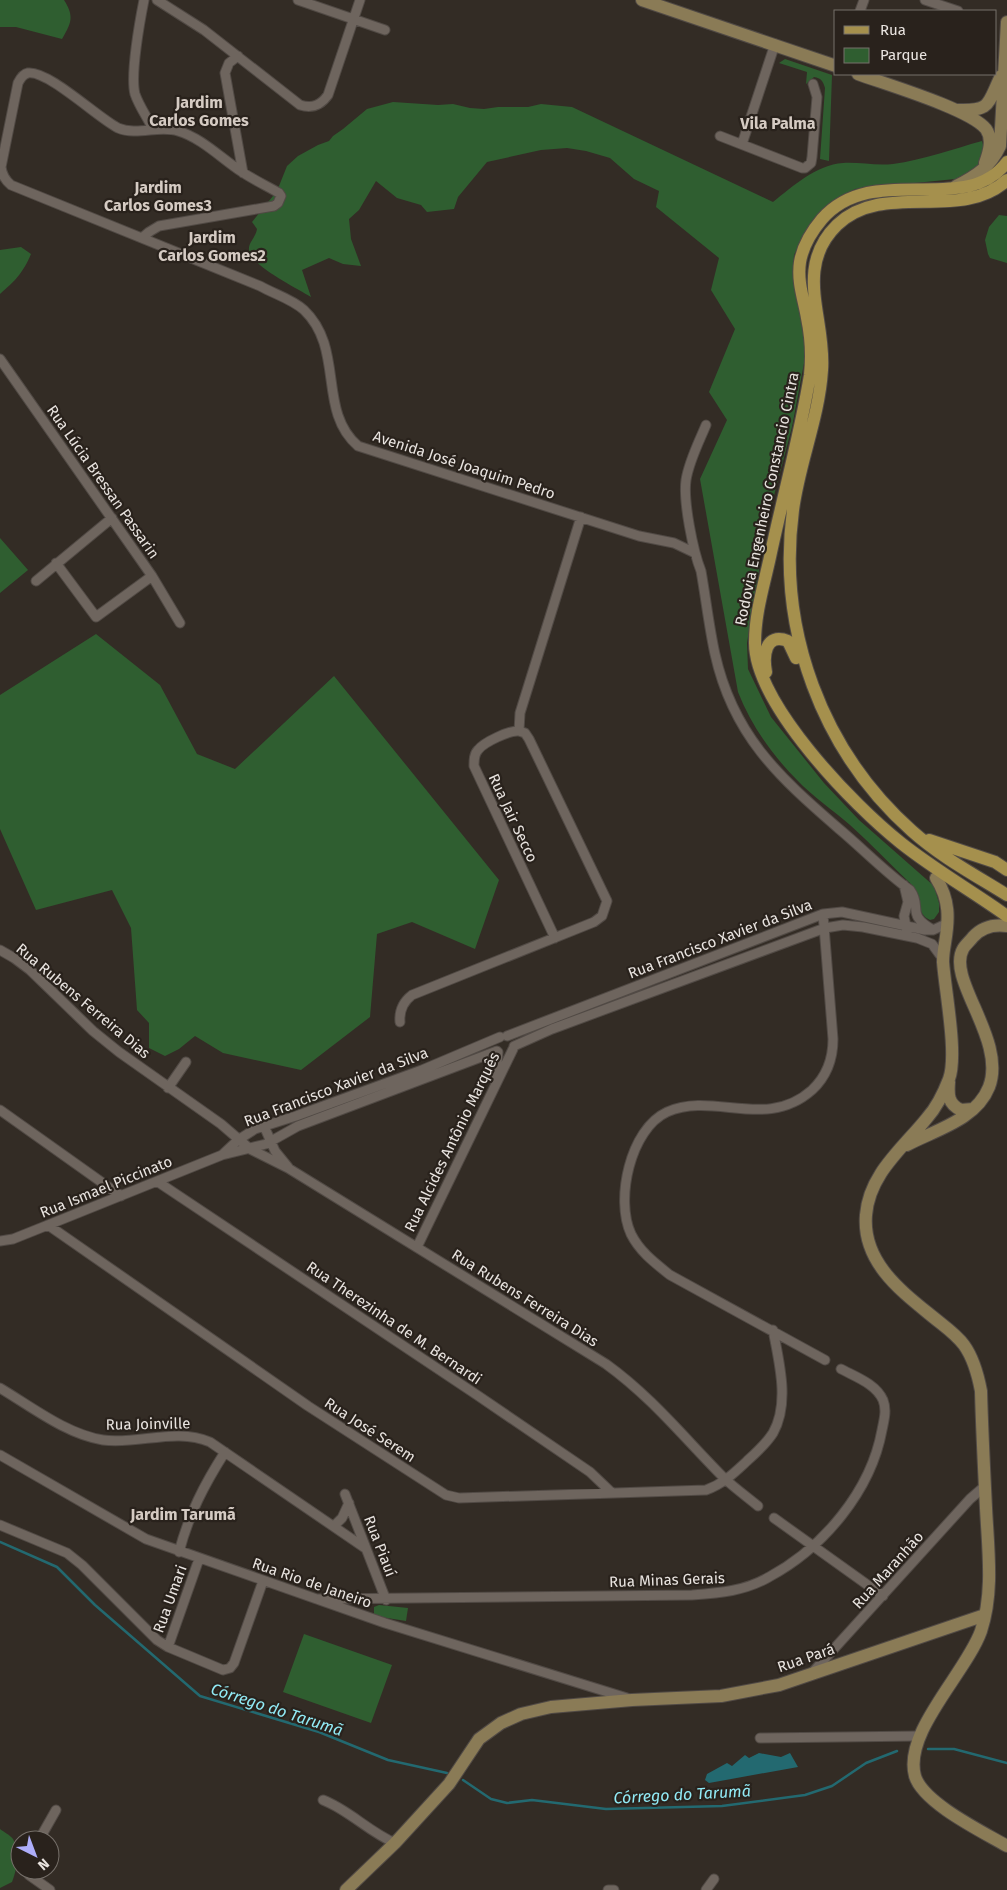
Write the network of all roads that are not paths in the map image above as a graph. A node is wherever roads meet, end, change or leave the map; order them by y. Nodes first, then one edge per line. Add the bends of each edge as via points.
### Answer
1 (144, 0) edge
2 (157, 0) edge
3 (298, 0) edge
4 (360, 0) edge
5 (642, 0) edge
6 (925, 0) edge
7 (955, 10) edge
8 (353, 20) junction
9 (1007, 22) edge
10 (384, 30) dead end
11 (775, 44) junction
12 (238, 56) junction
13 (834, 65) edge
14 (1004, 69) junction
15 (861, 75) edge
16 (812, 84) dead end
17 (958, 110) junction
18 (153, 129) junction
19 (720, 136) dead end
20 (742, 144) junction
21 (1007, 162) edge
22 (983, 170) junction
23 (243, 173) junction
24 (1007, 180) edge
25 (950, 189) junction
26 (142, 238) junction
27 (0, 359) edge
28 (706, 425) dead end
29 (581, 517) junction
30 (112, 518) junction
31 (695, 553) junction
32 (56, 563) junction
33 (152, 576) junction
34 (36, 581) dead end
35 (180, 623) dead end
36 (519, 731) junction
37 (852, 797) junction
38 (914, 832) junction
39 (1007, 870) edge
40 (936, 878) junction
41 (904, 885) junction
42 (1007, 895) edge
43 (822, 914) junction
44 (904, 916) junction
45 (1007, 916) edge
46 (887, 923) junction
47 (948, 923) junction
48 (1007, 925) edge
49 (906, 926) junction
50 (825, 928) junction
51 (933, 930) junction
52 (910, 936) junction
53 (555, 938) junction
54 (0, 950) edge
55 (943, 959) junction
56 (400, 1022) dead end
57 (503, 1036) junction
58 (513, 1047) junction
59 (475, 1048) junction
60 (497, 1052) junction
61 (479, 1058) junction
62 (186, 1062) dead end
63 (950, 1077) junction
64 (496, 1081) junction
65 (168, 1088) junction
66 (973, 1109) junction
67 (0, 1110) edge
68 (222, 1124) junction
69 (264, 1126) junction
70 (246, 1134) junction
71 (238, 1140) junction
72 (271, 1140) junction
73 (902, 1148) junction
74 (250, 1149) junction
75 (222, 1155) junction
76 (288, 1168) junction
77 (158, 1182) junction
78 (121, 1196) junction
79 (48, 1225) junction
80 (0, 1242) edge
81 (417, 1247) junction
82 (773, 1330) junction
83 (825, 1360) dead end
84 (841, 1369) dead end
85 (0, 1388) edge
86 (224, 1452) junction
87 (0, 1455) edge
88 (726, 1480) junction
89 (985, 1486) junction
90 (612, 1493) junction
91 (758, 1506) dead end
92 (774, 1518) dead end
93 (0, 1525) edge
94 (334, 1526) junction
95 (813, 1546) junction
96 (365, 1548) junction
97 (179, 1552) junction
98 (199, 1559) junction
99 (264, 1581) junction
100 (883, 1596) junction
101 (318, 1599) junction
102 (386, 1600) junction
103 (985, 1615) junction
104 (168, 1647) junction
105 (812, 1674) junction
106 (632, 1700) junction
107 (920, 1736) junction
108 (760, 1738) dead end
109 (323, 1800) dead end
110 (56, 1810) dead end
111 (45, 1830) edge
112 (395, 1843) junction
113 (1007, 1846) edge
114 (714, 1879) dead end
115 (36, 1880) edge
116 (50, 1890) edge
117 (346, 1890) edge
118 (608, 1890) edge
119 (614, 1890) edge
120 (706, 1890) edge

1 - 18 street via 134,81 135,93
2 - 12 street
3 - 8 street
4 - 8 street
5 - 11 main road
6 - 7 street
8 - 10 street
8 - 12 street via 328,95 316,106 300,105
9 - 14 main road
11 - 13 main road
11 - 20 street
12 - 23 street via 229,64 225,74
14 - 17 main road via 986,106 976,111
14 - 22 main road via 1000,146
15 - 17 main road
16 - 20 street via 817,97 812,156 808,166 802,168
17 - 22 main road via 986,130 990,150
18 - 23 street via 181,132
18 - 26 street, Avenida José Joaquim Pedro via 121,129 65,89 29,72 20,78 1,167 2,174 11,185
19 - 20 street
21 - 25 main road, Rodovia Engenheiro Constancio Cintra via 990,179
22 - 25 main road
23 - 26 street via 279,193 280,200 274,206 159,226
24 - 38 main road, Rodovia Engenheiro Constancio Cintra via 982,196 962,200 903,202 864,208 837,225 819,250 814,268 813,290 822,337 822,371 793,508 789,563 794,621 811,682 843,749 867,783
25 - 37 main road, Rodovia Engenheiro Constancio Cintra via 876,191 839,203 814,229 804,246 800,263 801,292 811,341 810,375 760,600 755,654 779,710
26 - 29 street, Avenida José Joaquim Pedro via 298,305 324,339 339,420 358,446
27 - 30 street, Rua Lúcia Bressan Passarin
28 - 31 street via 686,481
29 - 31 street, Avenida José Joaquim Pedro via 639,536 674,543
29 - 36 street via 520,713
30 - 32 street
30 - 33 street, Rua Lúcia Bressan Passarin
31 - 41 street via 720,671 750,738 796,791
32 - 33 street via 96,617
32 - 34 street
33 - 35 street, Rua Lúcia Bressan Passarin
36 - 53 street, Rua Jair Secco via 482,746 475,754 474,766
36 - 53 street via 530,739 607,901 598,920
37 - 38 main road via 796,725 770,682 764,656 767,646 773,641 782,639 790,642 818,716 854,777 893,821
37 - 40 main road via 874,828
37 - 45 main road, Rodovia Engenheiro Constancio Cintra via 921,859
38 - 39 main road via 933,842 995,862
38 - 42 main road, Rodovia Engenheiro Constancio Cintra via 944,856
40 - 47 main road via 948,904
40 - 48 main road
41 - 44 street via 908,902
41 - 51 street via 913,894 916,916
43 - 46 street, Rua Francisco Xavier da Silva via 842,912
43 - 50 street
43 - 57 street, Rua Francisco Xavier da Silva
44 - 46 street
44 - 49 street
46 - 49 street, Rua Francisco Xavier da Silva
47 - 51 street
47 - 55 main road
48 - 66 main road via 984,928 962,949 960,958 960,969 991,1045 993,1060 989,1089
49 - 51 street, Rua Francisco Xavier da Silva
49 - 52 street
50 - 52 street, Rua Francisco Xavier da Silva via 863,926
50 - 58 street, Rua Francisco Xavier da Silva via 552,1029
50 - 82 street via 833,1051 825,1075 817,1086 790,1105 767,1110 681,1107 665,1113 652,1123 637,1145 630,1162 626,1190 626,1217 631,1233 654,1262 670,1275
52 - 55 street, Rua Francisco Xavier da Silva via 932,944
53 - 56 street via 412,995 401,1008
54 - 65 street, Rua Rubens Ferreira Dias via 30,970 94,1032
55 - 63 main road via 952,1053
57 - 58 street via 512,1040
57 - 59 street, Rua Francisco Xavier da Silva
57 - 60 street via 496,1042
58 - 60 street via 507,1054
58 - 64 street, Rua Alcides Antônio Marquês
59 - 61 street
59 - 69 street, Rua Francisco Xavier da Silva
60 - 61 street, Rua Francisco Xavier da Silva
60 - 64 street
61 - 72 street, Rua Francisco Xavier da Silva via 298,1126
62 - 65 street
63 - 66 main road via 948,1093 952,1104 961,1110
63 - 73 main road via 928,1118
64 - 81 street, Rua Alcides Antônio Marquês
65 - 68 street, Rua Rubens Ferreira Dias
66 - 73 main road via 961,1119
67 - 78 street
68 - 70 street, Rua Rubens Ferreira Dias
68 - 71 street, Rua Rubens Ferreira Dias
69 - 70 street, Rua Francisco Xavier da Silva
69 - 72 street
70 - 71 street, Rua Francisco Xavier da Silva
71 - 74 street, Rua Rubens Ferreira Dias
71 - 75 street, Rua Ismael Piccinato
72 - 74 street, Rua Francisco Xavier da Silva
72 - 76 street
73 - 89 main road via 884,1168 870,1194 865,1232 872,1252 886,1274 903,1293 951,1331 973,1362 980,1391
74 - 75 street, Rua Ismael Piccinato
74 - 76 street, Rua Rubens Ferreira Dias
75 - 77 street, Rua Ismael Piccinato
76 - 81 street, Rua Rubens Ferreira Dias
77 - 78 street, Rua Ismael Piccinato
77 - 90 street, Rua Therezinha de M. Bernardi via 590,1472
78 - 79 street, Rua Ismael Piccinato
79 - 80 street, Rua Ismael Piccinato
79 - 90 street, Rua José Serem via 308,1406 446,1494 459,1498
81 - 88 street, Rua Rubens Ferreira Dias via 631,1382
82 - 83 street
82 - 88 street, Rua José Serem via 781,1386 778,1424 763,1446
84 - 95 street, Rua Minas Gerais via 870,1384 883,1399 886,1410 879,1444 867,1474 838,1520
85 - 86 street, Rua Joinville via 63,1426 87,1436 104,1440 198,1437
86 - 94 street, Rua Joinville
86 - 97 street via 186,1524
87 - 97 street, Rua Rio de Janeiro via 146,1539
88 - 90 street, Rua José Serem via 706,1490
88 - 91 street, Rua Rubens Ferreira Dias
89 - 100 street, Rua Maranhão
89 - 103 main road via 990,1581
92 - 95 street
93 - 104 street via 67,1553
94 - 96 street, Rua Joinville
94 - 96 street, Rua Piauí via 342,1518 347,1498
95 - 100 street
95 - 102 street, Rua Minas Gerais via 770,1577 728,1593
96 - 102 street, Rua Piauí
97 - 98 street, Rua Rio de Janeiro
98 - 99 street, Rua Rio de Janeiro
98 - 104 street, Rua Umari
99 - 101 street, Rua Rio de Janeiro
99 - 104 street via 230,1668 223,1670
100 - 105 street, Rua Maranhão
101 - 102 street, Rua Minas Gerais
101 - 106 street, Rua Rio de Janeiro
103 - 105 main road, Rua Pará
103 - 107 main road via 974,1648
105 - 106 main road, Rua Pará via 779,1685 721,1696
106 - 112 main road, Rua Pará via 551,1707 501,1723 479,1739 449,1784
107 - 108 street
107 - 113 main road via 914,1760 915,1774 922,1788 948,1812
109 - 112 street via 381,1838
110 - 111 street
112 - 117 main road, Rua Pará
114 - 120 street
115 - 116 street
118 - 119 street

